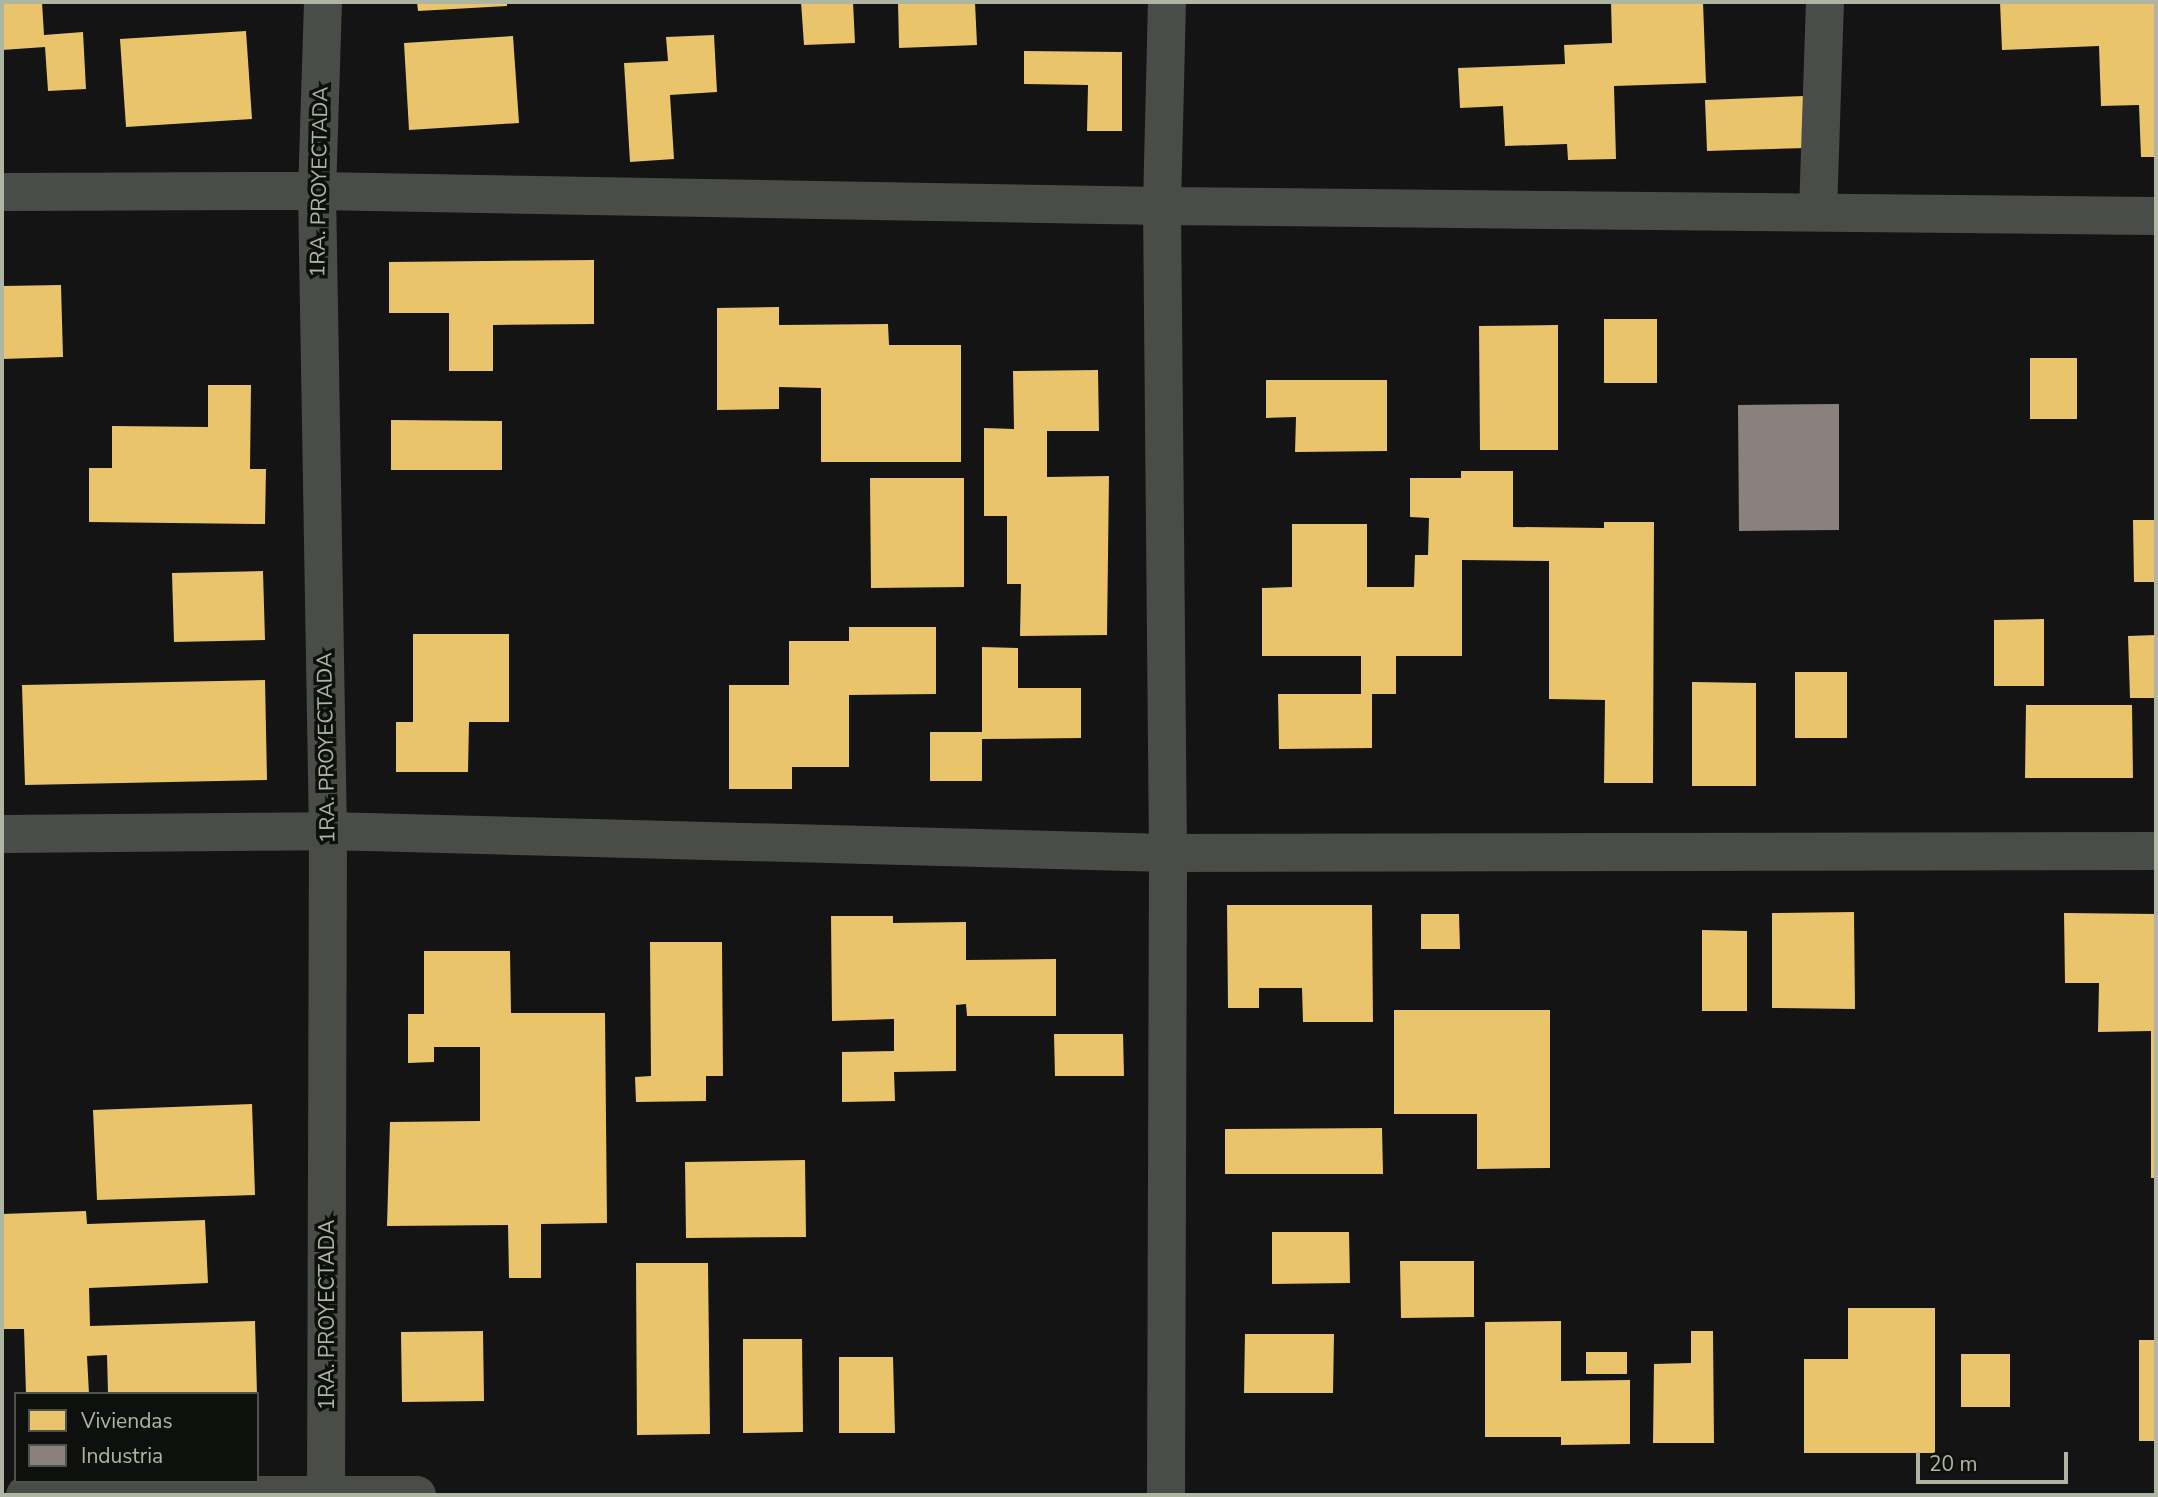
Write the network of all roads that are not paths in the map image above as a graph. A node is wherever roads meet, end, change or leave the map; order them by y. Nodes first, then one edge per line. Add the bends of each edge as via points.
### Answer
1 (323, 2) edge
2 (1167, 2) edge
3 (1825, 2) edge
4 (317, 191) junction
5 (2, 192) edge
6 (1162, 206) junction
7 (1818, 212) junction
8 (2156, 216) edge
9 (328, 831) junction
10 (2, 834) edge
11 (2156, 851) edge
12 (1168, 853) junction
13 (326, 1494) edge
14 (25, 1495) edge
15 (417, 1495) edge
16 (1166, 1495) edge

1 - 4 street, 1RA. PROYECTADA
2 - 6 street
3 - 7 street
4 - 5 street
4 - 6 street
4 - 9 street, 1RA. PROYECTADA
6 - 7 street
6 - 12 street
7 - 8 street
9 - 10 street
9 - 12 street
9 - 13 street, 1RA. PROYECTADA
11 - 12 street
12 - 16 street
13 - 14 street
13 - 15 street

